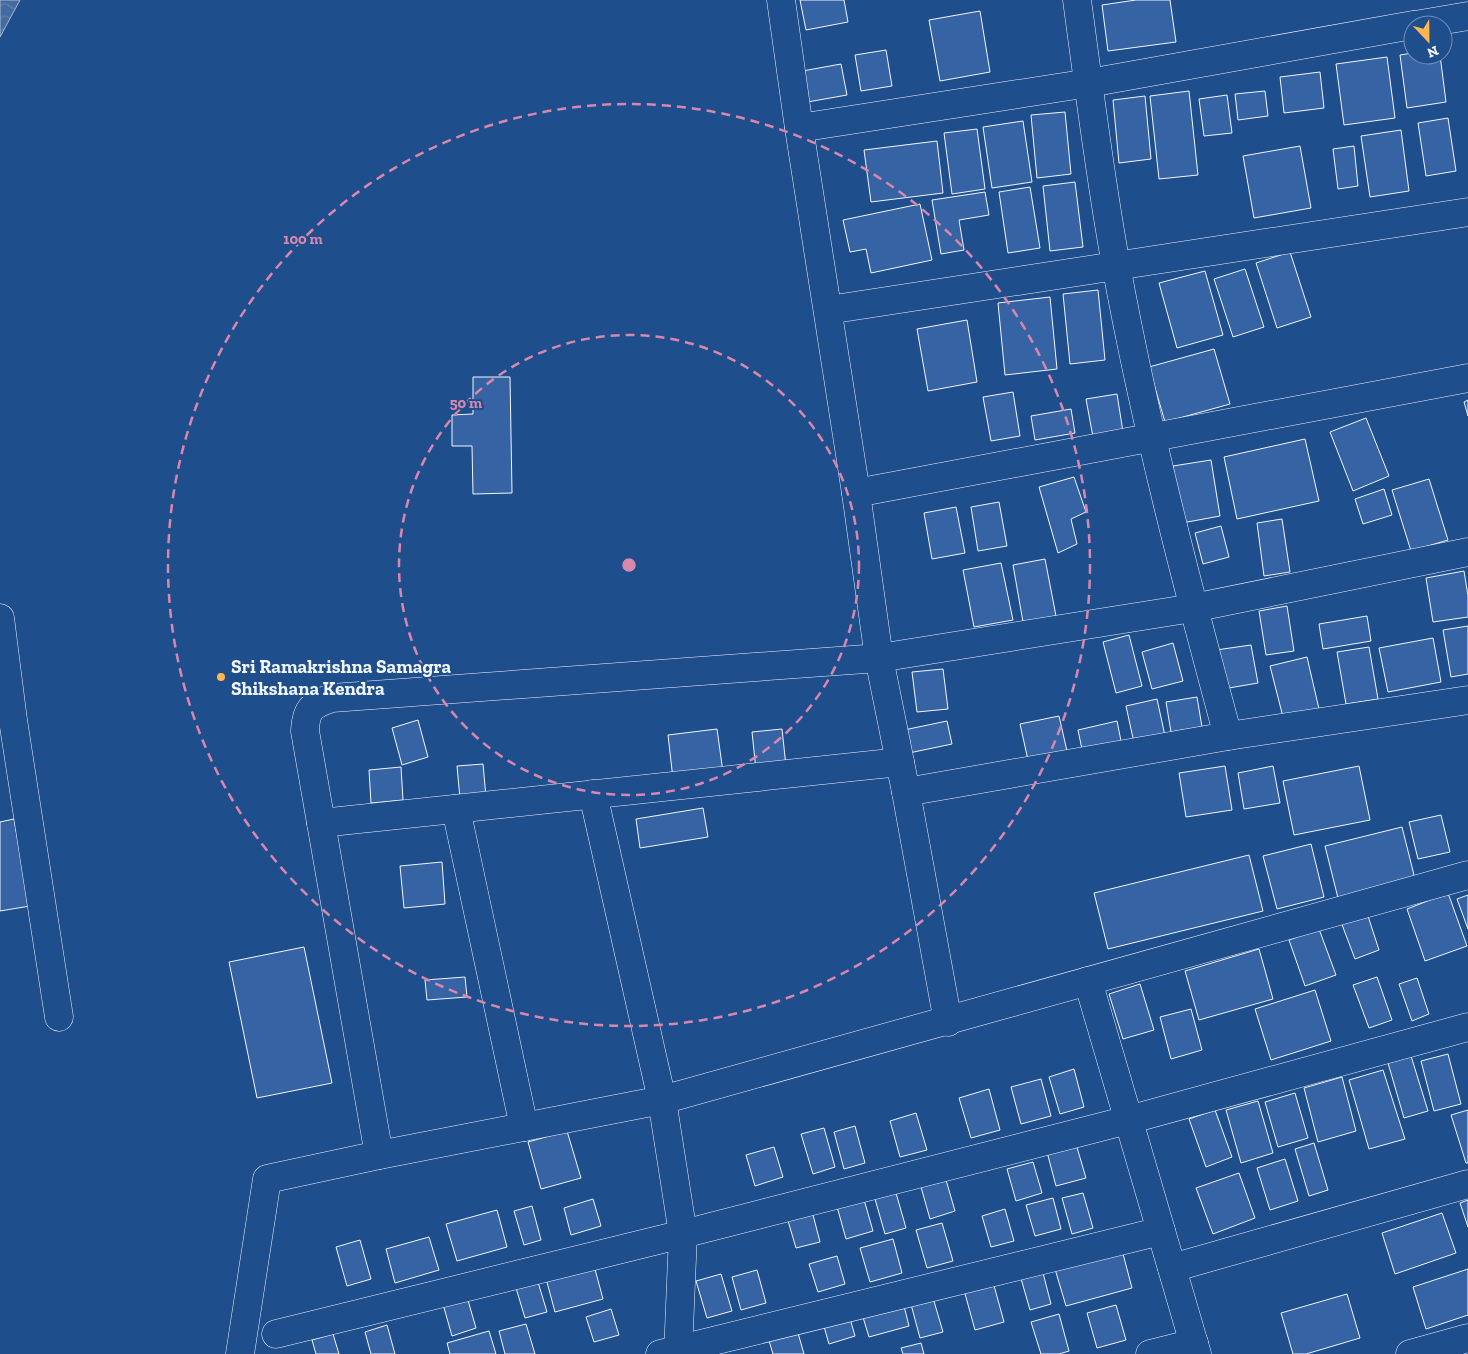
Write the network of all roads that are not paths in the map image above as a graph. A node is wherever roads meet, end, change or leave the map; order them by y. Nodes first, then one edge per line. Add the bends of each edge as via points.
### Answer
1 (781, 0) edge
2 (1077, 0) edge
3 (1468, 16) edge
4 (1453, 18) edge
5 (1403, 27) edge
6 (1088, 83) junction
7 (799, 128) junction
8 (1468, 212) edge
9 (1116, 265) junction
10 (828, 310) junction
11 (1468, 378) edge
12 (1152, 437) junction
13 (856, 493) junction
14 (1468, 552) edge
15 (1194, 608) junction
16 (0, 618) edge
17 (879, 658) junction
18 (1468, 700) edge
19 (1228, 736) junction
20 (900, 762) junction
21 (906, 792) junction
22 (593, 794) junction
23 (456, 809) junction
24 (321, 823) junction
25 (1468, 875) edge
26 (1088, 981) junction
27 (60, 1017) dead end
28 (948, 1022) junction
29 (1468, 1027) edge
30 (662, 1100) junction
31 (1128, 1120) junction
32 (524, 1127) junction
33 (380, 1155) junction
34 (1468, 1184) edge
35 (1161, 1230) junction
36 (683, 1234) junction
37 (1172, 1268) junction
38 (276, 1334) dead end
39 (1468, 1338) edge
40 (1195, 1349) edge
41 (672, 1353) edge
42 (240, 1354) edge
43 (1150, 1354) edge
44 (1410, 1354) edge

1 - 7 street
2 - 6 street
3 - 4 street
5 - 6 street
6 - 7 street
6 - 9 street
7 - 10 street
8 - 9 street
9 - 10 street
9 - 12 street
10 - 13 street
11 - 12 street
12 - 13 street
12 - 15 street
13 - 17 street
14 - 15 street
15 - 17 street
15 - 19 street
16 - 27 street
17 - 20 street
17 - 24 street via 332,698 310,708 304,731
18 - 19 street
19 - 21 street
20 - 21 street
20 - 22 street
21 - 28 street
22 - 23 street
22 - 30 street
23 - 24 street
23 - 32 street
24 - 33 street
25 - 26 street
26 - 28 street
26 - 31 street
28 - 30 street
29 - 31 street
30 - 32 street
30 - 36 street
31 - 35 street
31 - 36 street
32 - 33 street
33 - 42 street via 267,1179
34 - 37 street
35 - 37 street
35 - 41 street
36 - 38 street
36 - 41 street
37 - 40 street
39 - 44 street
40 - 43 street

